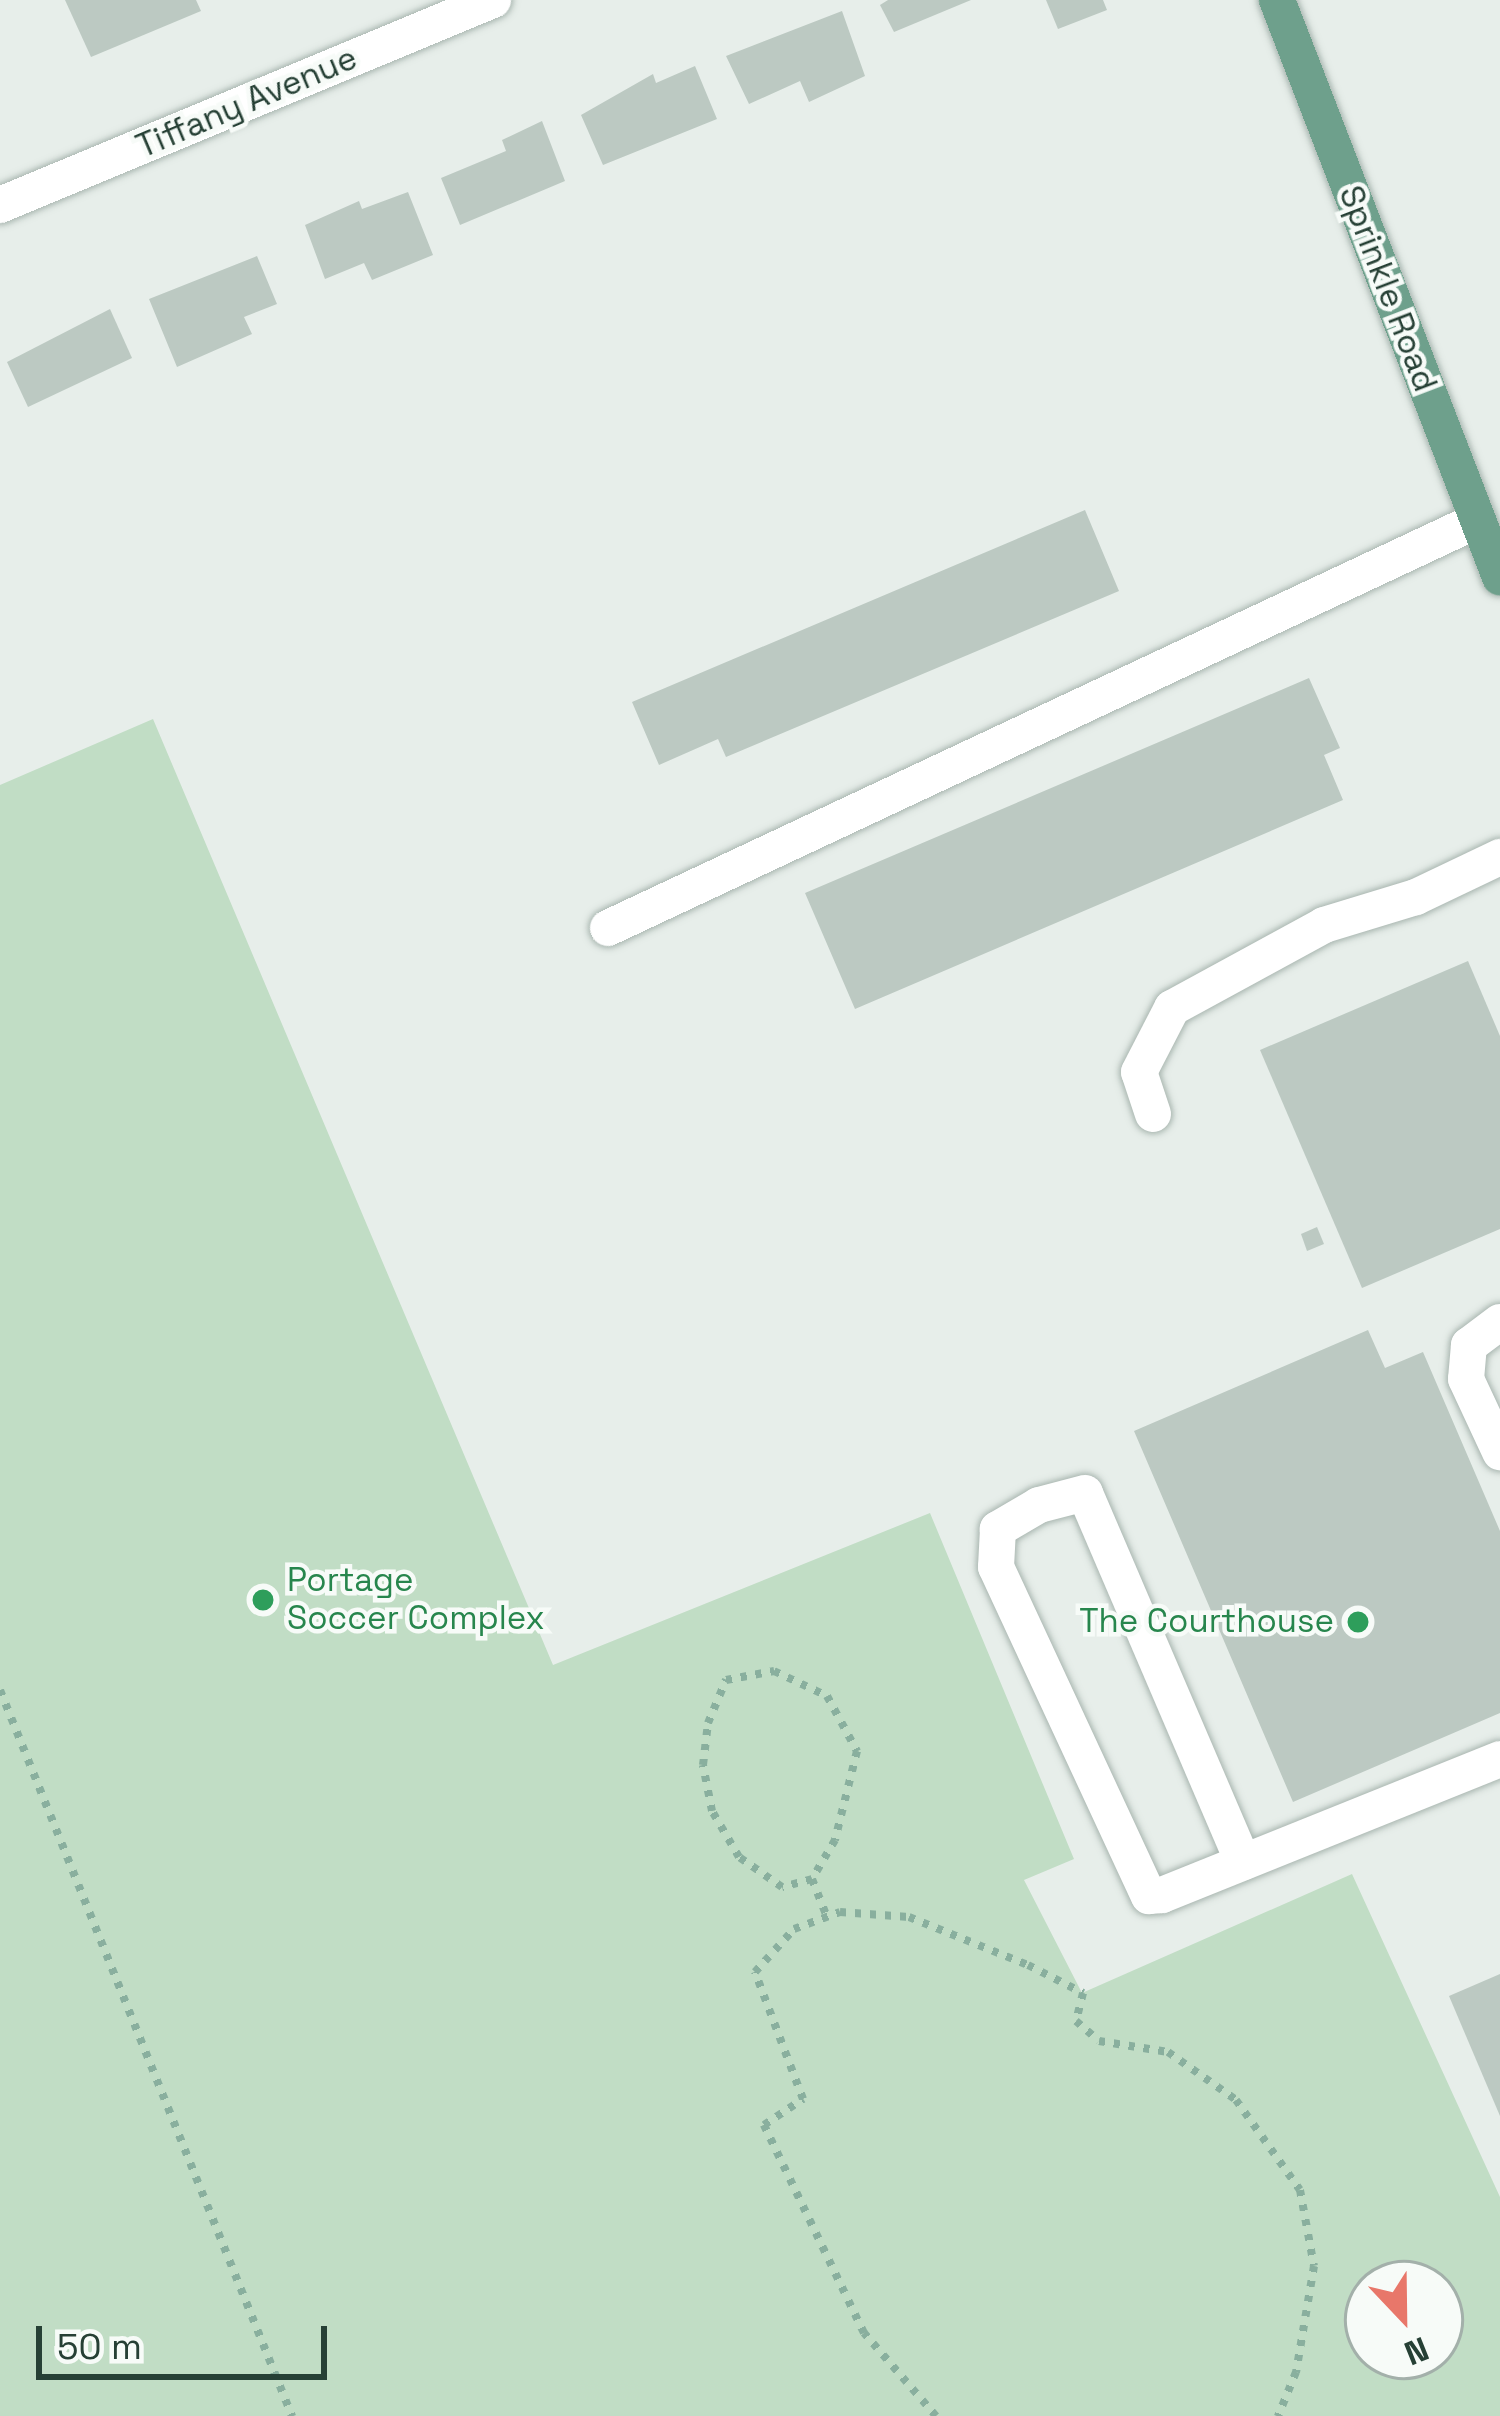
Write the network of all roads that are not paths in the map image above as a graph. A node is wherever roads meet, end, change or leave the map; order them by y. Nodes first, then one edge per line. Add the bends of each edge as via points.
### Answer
1 (1276, 0) edge
2 (487, 1) edge
3 (0, 205) edge
4 (1476, 521) junction
5 (1500, 577) edge
6 (1500, 857) edge
7 (608, 928) dead end
8 (1153, 1114) dead end
9 (1500, 1322) edge
10 (1500, 1452) edge
11 (1500, 1759) edge
12 (1243, 1862) junction

1 - 4 main road, Sprinkle Road
2 - 3 street, Tiffany Avenue
4 - 5 main road, Sprinkle Road
4 - 7 street
6 - 8 street via 1416,897 1324,925 1172,1008 1139,1072
9 - 10 street via 1469,1345 1466,1379
11 - 12 street
12 - 12 street via 1085,1493 1039,1504 998,1529 996,1567 1149,1896

